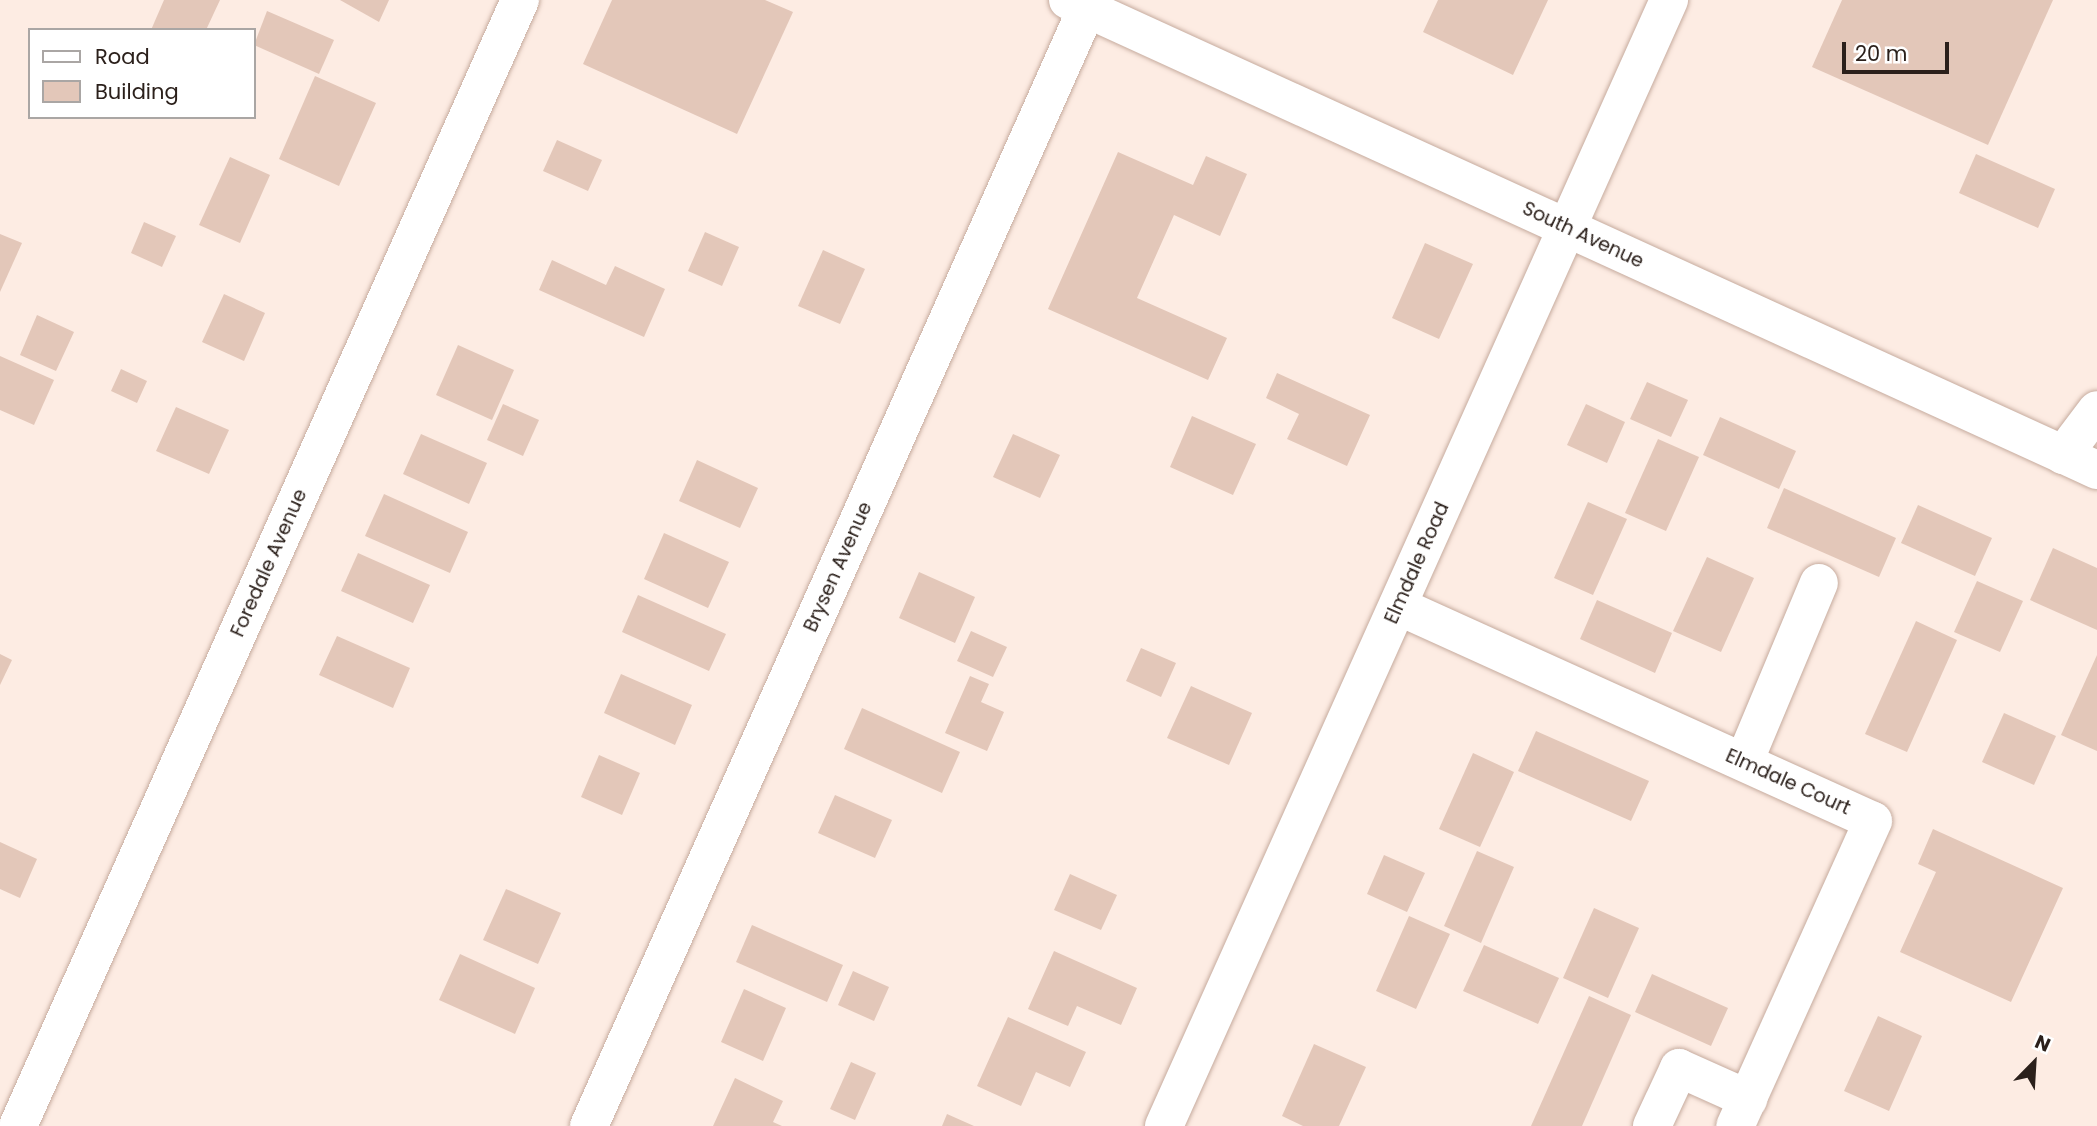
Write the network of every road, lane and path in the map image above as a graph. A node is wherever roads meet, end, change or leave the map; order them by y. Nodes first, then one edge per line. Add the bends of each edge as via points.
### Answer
1 (520, 0) edge
2 (1669, 0) edge
3 (1078, 4) edge
4 (1568, 228) junction
5 (2097, 410) edge
6 (2063, 455) junction
7 (2097, 470) edge
8 (1819, 583) dead end
9 (1398, 606) junction
10 (1744, 762) junction
11 (1742, 1112) edge
12 (18, 1126) edge
13 (589, 1126) edge
14 (1164, 1126) edge
15 (1652, 1126) edge

1 - 12 street, Foredale Avenue
2 - 4 street, Elmdale Road
3 - 4 street, South Avenue
3 - 13 street, Brysen Avenue
4 - 6 street, South Avenue
4 - 9 street, Elmdale Road
5 - 6 street
6 - 7 street, South Avenue
8 - 10 street
9 - 10 street, Elmdale Court
9 - 14 street, Elmdale Road
10 - 11 street, Elmdale Court via 1873,821
11 - 15 street via 1679,1068

